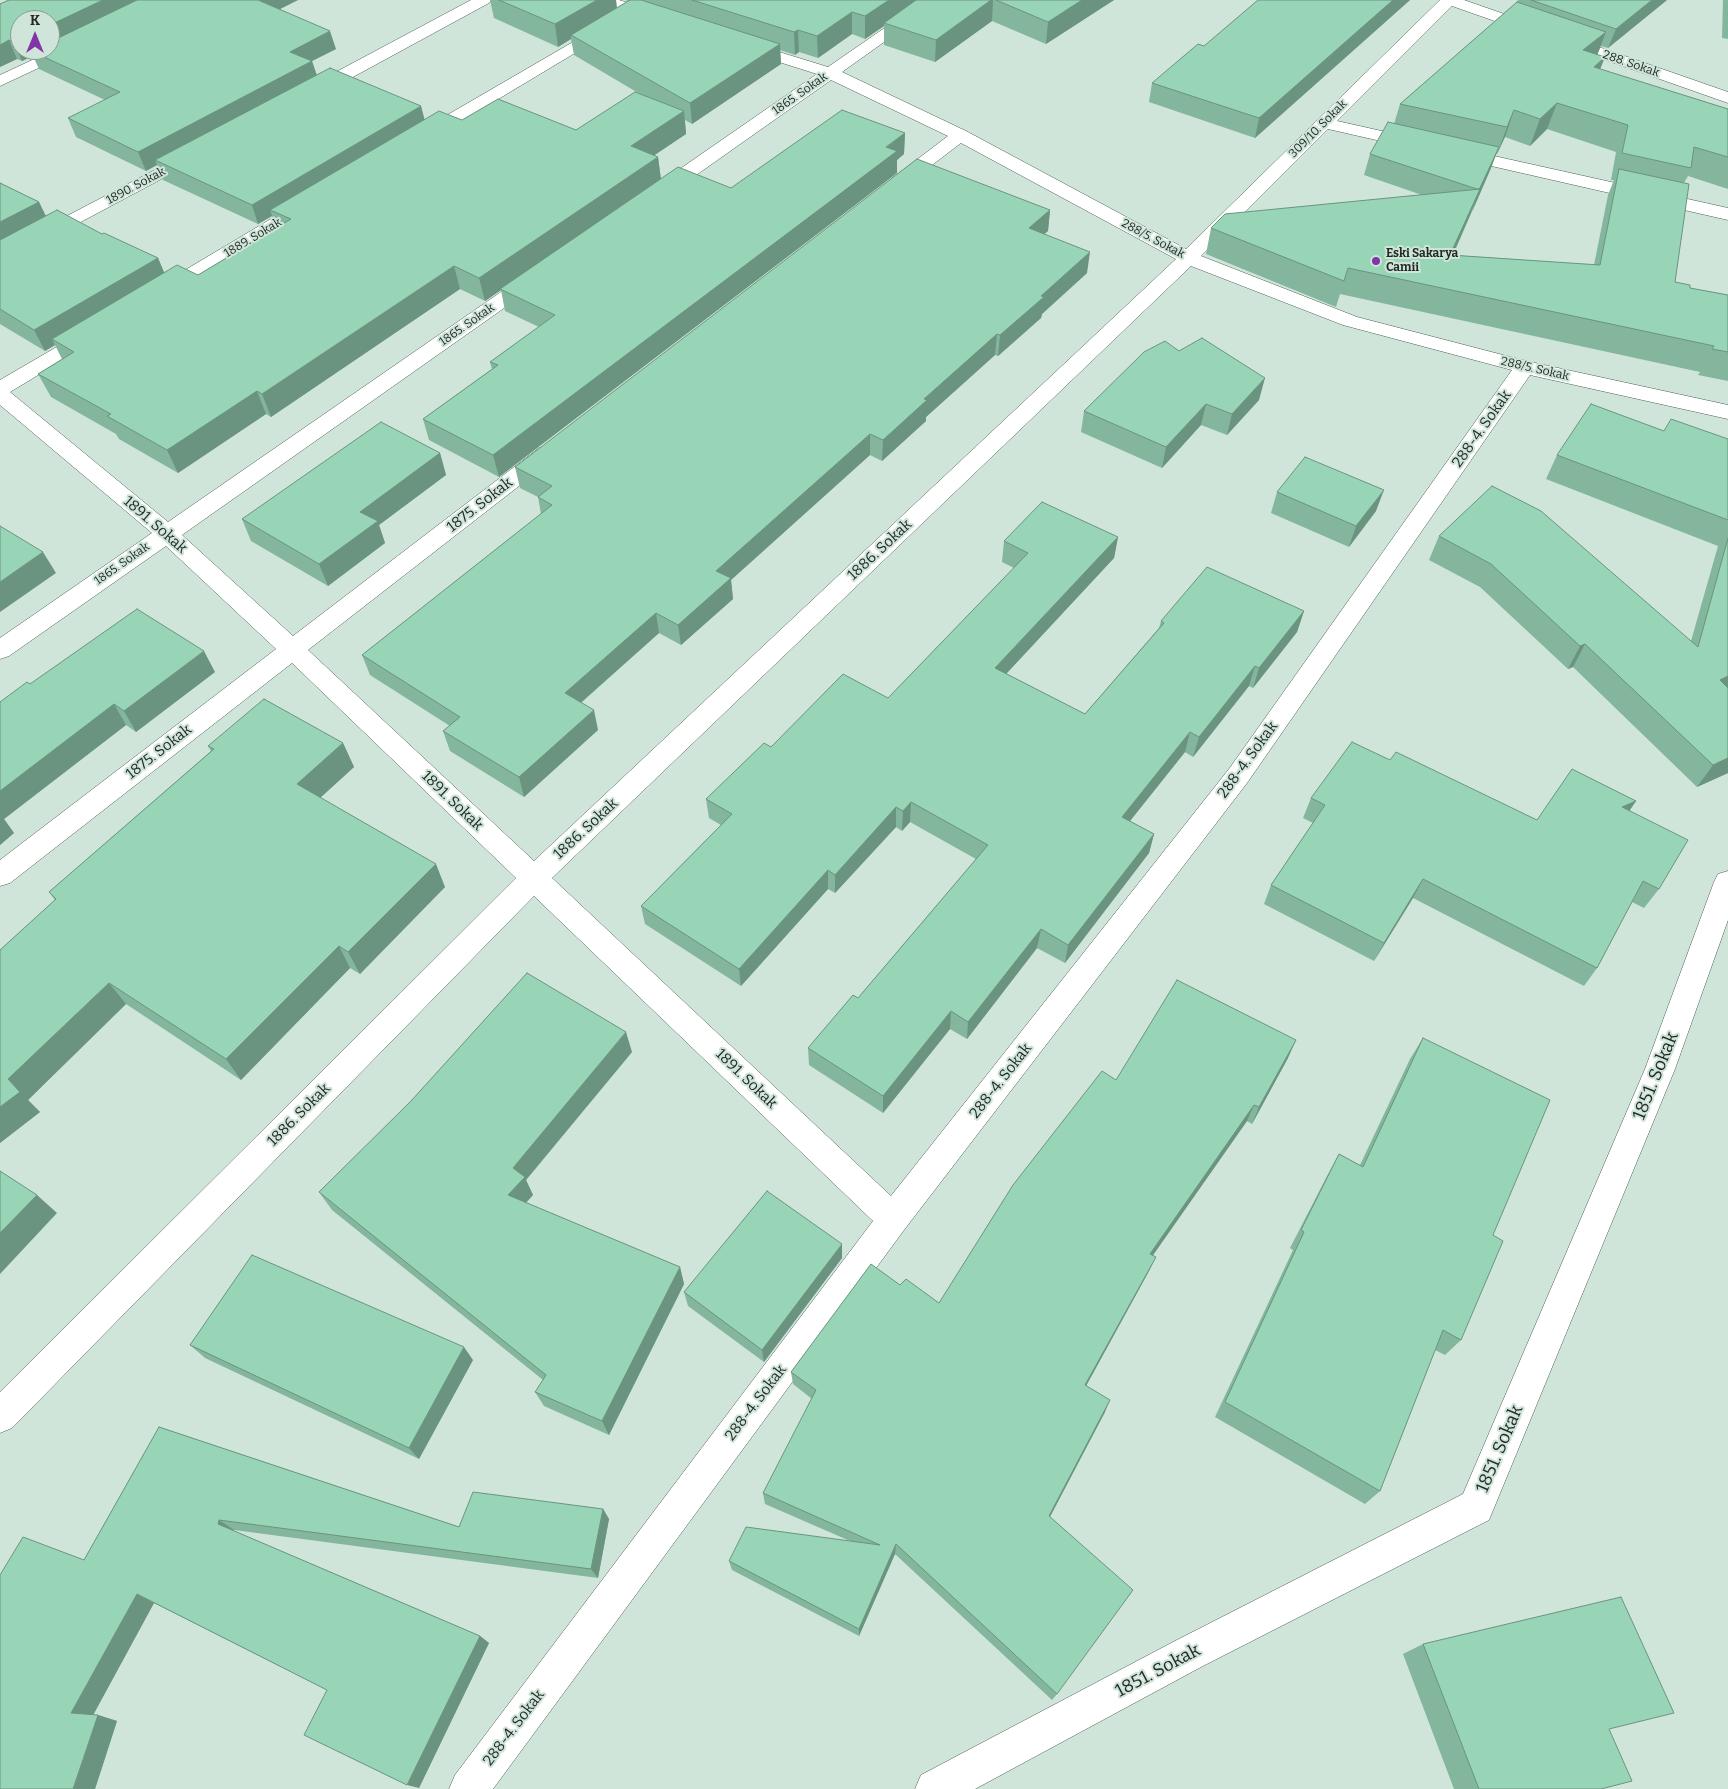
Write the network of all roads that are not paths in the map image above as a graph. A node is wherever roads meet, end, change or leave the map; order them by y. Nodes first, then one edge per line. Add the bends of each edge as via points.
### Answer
1 (483, 0) edge
2 (602, 0) edge
3 (935, 0) edge
4 (1449, 0) edge
5 (635, 10) junction
6 (669, 21) edge
7 (88, 38) edge
8 (731, 41) edge
9 (830, 73) junction
10 (0, 81) edge
11 (1728, 98) edge
12 (299, 99) edge
13 (1324, 123) junction
14 (960, 135) junction
15 (412, 143) edge
16 (211, 146) edge
17 (326, 194) edge
18 (882, 196) edge
19 (642, 204) edge
20 (1728, 214) edge
21 (1188, 258) junction
22 (0, 259) edge
23 (552, 266) edge
24 (146, 302) edge
25 (103, 327) edge
26 (1525, 367) junction
27 (0, 389) edge
28 (0, 394) edge
29 (1728, 412) edge
30 (567, 437) edge
31 (166, 533) junction
32 (292, 649) junction
33 (0, 650) edge
34 (0, 875) edge
35 (534, 878) junction
36 (1728, 882) edge
37 (893, 1220) junction
38 (0, 1416) edge
39 (469, 1789) edge
40 (935, 1789) edge

1 - 12 street
2 - 5 street
3 - 9 street, 1865. Sokak
4 - 11 street, 288. Sokak
4 - 13 street, 309/10. Sokak
5 - 6 street
5 - 15 street
7 - 10 street
8 - 9 street, 288/5. Sokak
9 - 14 street, 288/5. Sokak
9 - 19 street, 1865. Sokak
13 - 20 street
13 - 21 street, 309/10. Sokak
14 - 18 street
14 - 21 street, 288/5. Sokak
16 - 22 street, 1890. Sokak
17 - 24 street, 1889. Sokak
21 - 26 street, 288/5. Sokak via 1350,321
21 - 35 street, 1886. Sokak
23 - 31 street, 1865. Sokak
25 - 27 street
26 - 29 street, 288/5. Sokak
26 - 37 street, 288-4. Sokak via 1238,776
28 - 31 street, 1891. Sokak
30 - 32 street, 1875. Sokak
31 - 32 street, 1891. Sokak
31 - 33 street, 1865. Sokak
32 - 34 street, 1875. Sokak
32 - 35 street, 1891. Sokak
35 - 37 street, 1891. Sokak
35 - 38 street, 1886. Sokak
36 - 40 street, 1851. Sokak via 1660,1069 1476,1507 1188,1654
37 - 39 street, 288-4. Sokak

